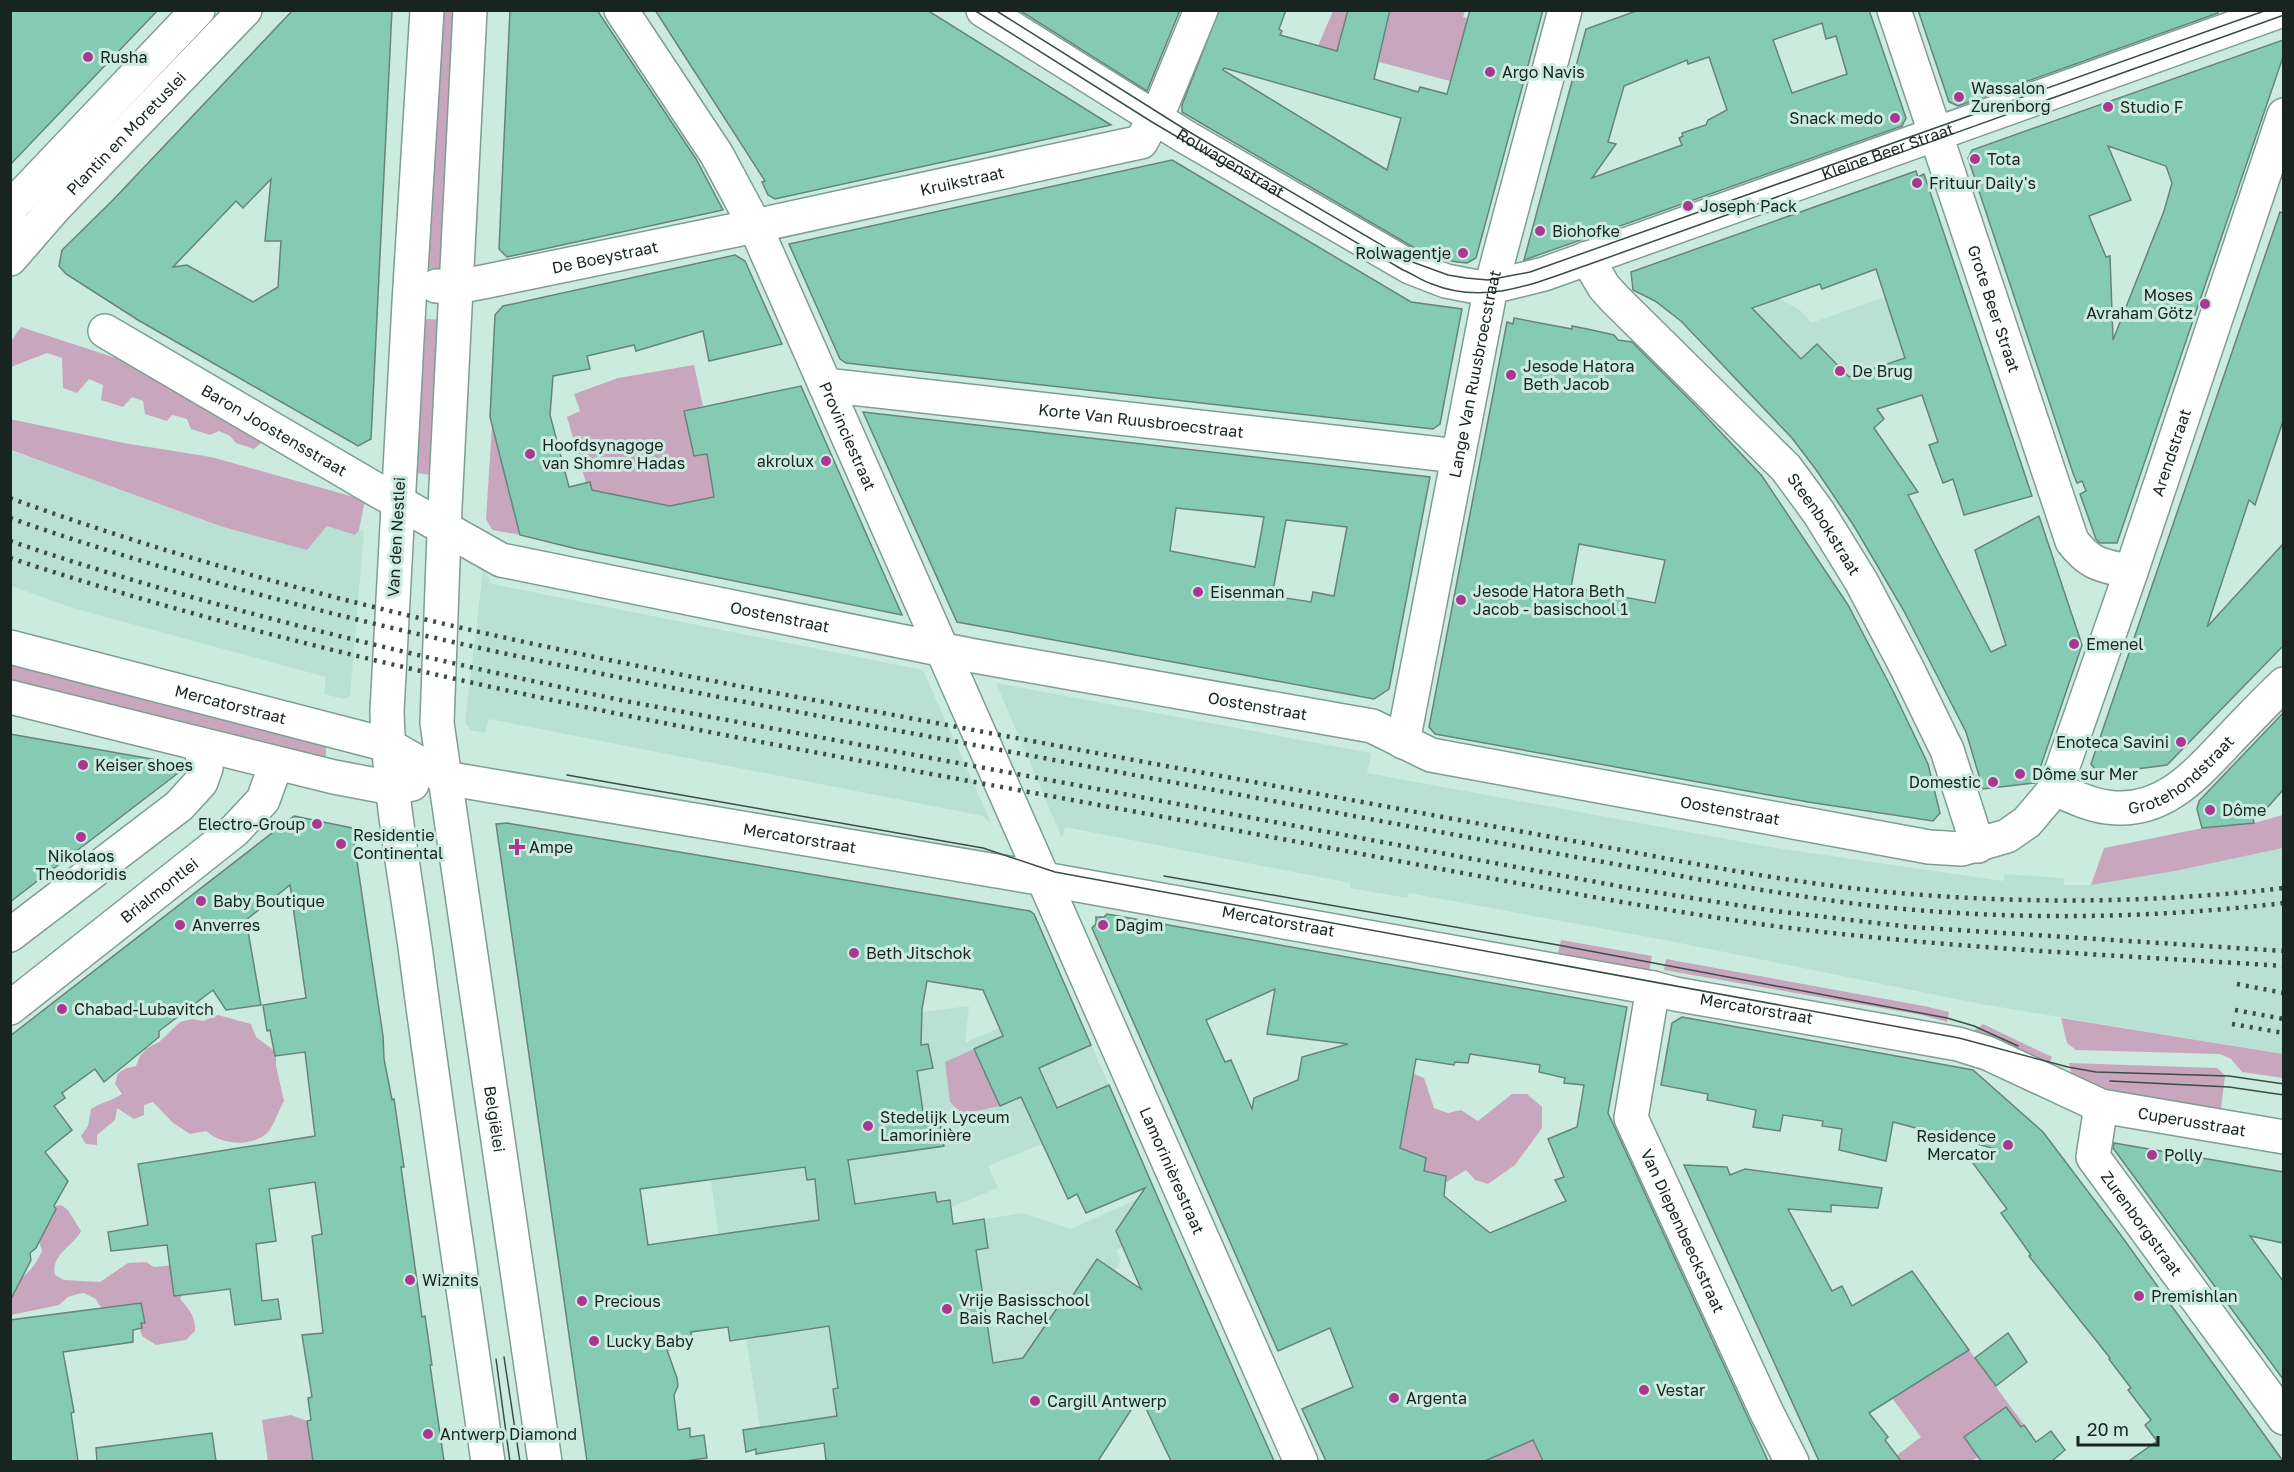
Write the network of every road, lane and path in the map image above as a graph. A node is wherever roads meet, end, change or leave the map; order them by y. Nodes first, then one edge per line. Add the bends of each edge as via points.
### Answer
1 (198, 10) edge
2 (245, 10) edge
3 (428, 10) edge
4 (470, 10) edge
5 (621, 10) edge
6 (983, 10) edge
7 (1201, 10) edge
8 (1564, 10) edge
9 (1894, 10) edge
10 (2283, 10) edge
11 (2283, 115) edge
12 (1155, 117) junction
13 (1936, 134) junction
14 (10, 208) edge
15 (755, 226) junction
16 (16, 240) edge
17 (1587, 258) junction
18 (410, 285) junction
19 (456, 287) junction
20 (1491, 287) junction
21 (105, 331) dead end
22 (825, 385) junction
23 (1458, 456) junction
24 (386, 496) junction
25 (445, 528) junction
26 (2131, 572) junction
27 (10, 647) edge
28 (943, 650) junction
29 (2283, 684) edge
30 (10, 697) edge
31 (1403, 742) junction
32 (199, 744) junction
33 (388, 745) junction
34 (276, 764) junction
35 (445, 778) junction
36 (392, 788) junction
37 (2055, 789) junction
38 (1978, 846) junction
39 (1044, 879) junction
40 (10, 935) edge
41 (1653, 988) junction
42 (14, 998) edge
43 (2101, 1106) junction
44 (2283, 1137) edge
45 (2283, 1418) edge
46 (488, 1461) edge
47 (545, 1461) edge
48 (1301, 1461) edge
49 (1792, 1461) edge

1 - 14 street, Plantin en Moretuslei
2 - 16 street, Plantin en Moretuslei
3 - 18 street, Van den Nestlei
4 - 19 street
5 - 15 street, Provinciestraat via 717,155
6 - 12 street, Rolwagenstraat
7 - 12 street, Kruikstraat
8 - 20 street, Lange Van Ruusbroecstraat
9 - 13 street, Grote Beer Straat
10 - 13 street, Kleine Beer Straat
11 - 26 street, Arendstraat
12 - 15 street, Kruikstraat via 1141,142
12 - 20 street, Rolwagenstraat via 1405,265 1446,281
13 - 17 street, Kleine Beer Straat
13 - 26 street, Grote Beer Straat via 2072,541 2083,556 2095,563
15 - 19 street, De Boeystraat
15 - 22 street, Provinciestraat
17 - 20 street, Kleine Beer Straat
17 - 38 street, Steenbokstraat via 1616,300 1786,468 1819,513 1861,581 1947,750
18 - 19 street
18 - 24 street, Van den Nestlei
19 - 25 street
20 - 23 street, Lange Van Ruusbroecstraat
21 - 24 street, Baron Joostensstraat
22 - 23 street, Korte Van Ruusbroecstraat
22 - 28 street, Provinciestraat
23 - 31 street, Lange Van Ruusbroecstraat
24 - 25 street, Baron Joostensstraat
24 - 33 street, Van den Nestlei
25 - 28 street, Oostenstraat via 501,560
25 - 35 street via 437,723
26 - 37 street, Arendstraat
27 - 33 street, Mercatorstraat
28 - 31 street, Oostenstraat via 1372,726
28 - 39 street, Provinciestraat
29 - 37 street, Grotehondstraat via 2192,779 2160,801 2109,808
30 - 32 street, Mercatorstraat
31 - 38 street, Oostenstraat via 1431,755 1929,846
32 - 34 street, Mercatorstraat
32 - 40 street via 206,768 201,782 179,806
33 - 35 street, Mercatorstraat
33 - 36 street, Van den Nestlei
34 - 36 street, Mercatorstraat
34 - 42 street, Brialmontlei via 263,800 234,831
35 - 36 street, Mercatorstraat
35 - 39 street, Mercatorstraat
35 - 47 street, Belgiëlei
36 - 46 street
37 - 38 street, Oostenstraat via 2027,822 2007,836
39 - 41 street, Mercatorstraat
39 - 48 street, Lamorinièrestraat
41 - 43 street, Mercatorstraat via 1966,1046
41 - 49 street, Van Diepenbeeckstraat via 1631,1118
43 - 44 street, Cuperusstraat
43 - 45 street, Zurenborgstraat via 2093,1157

